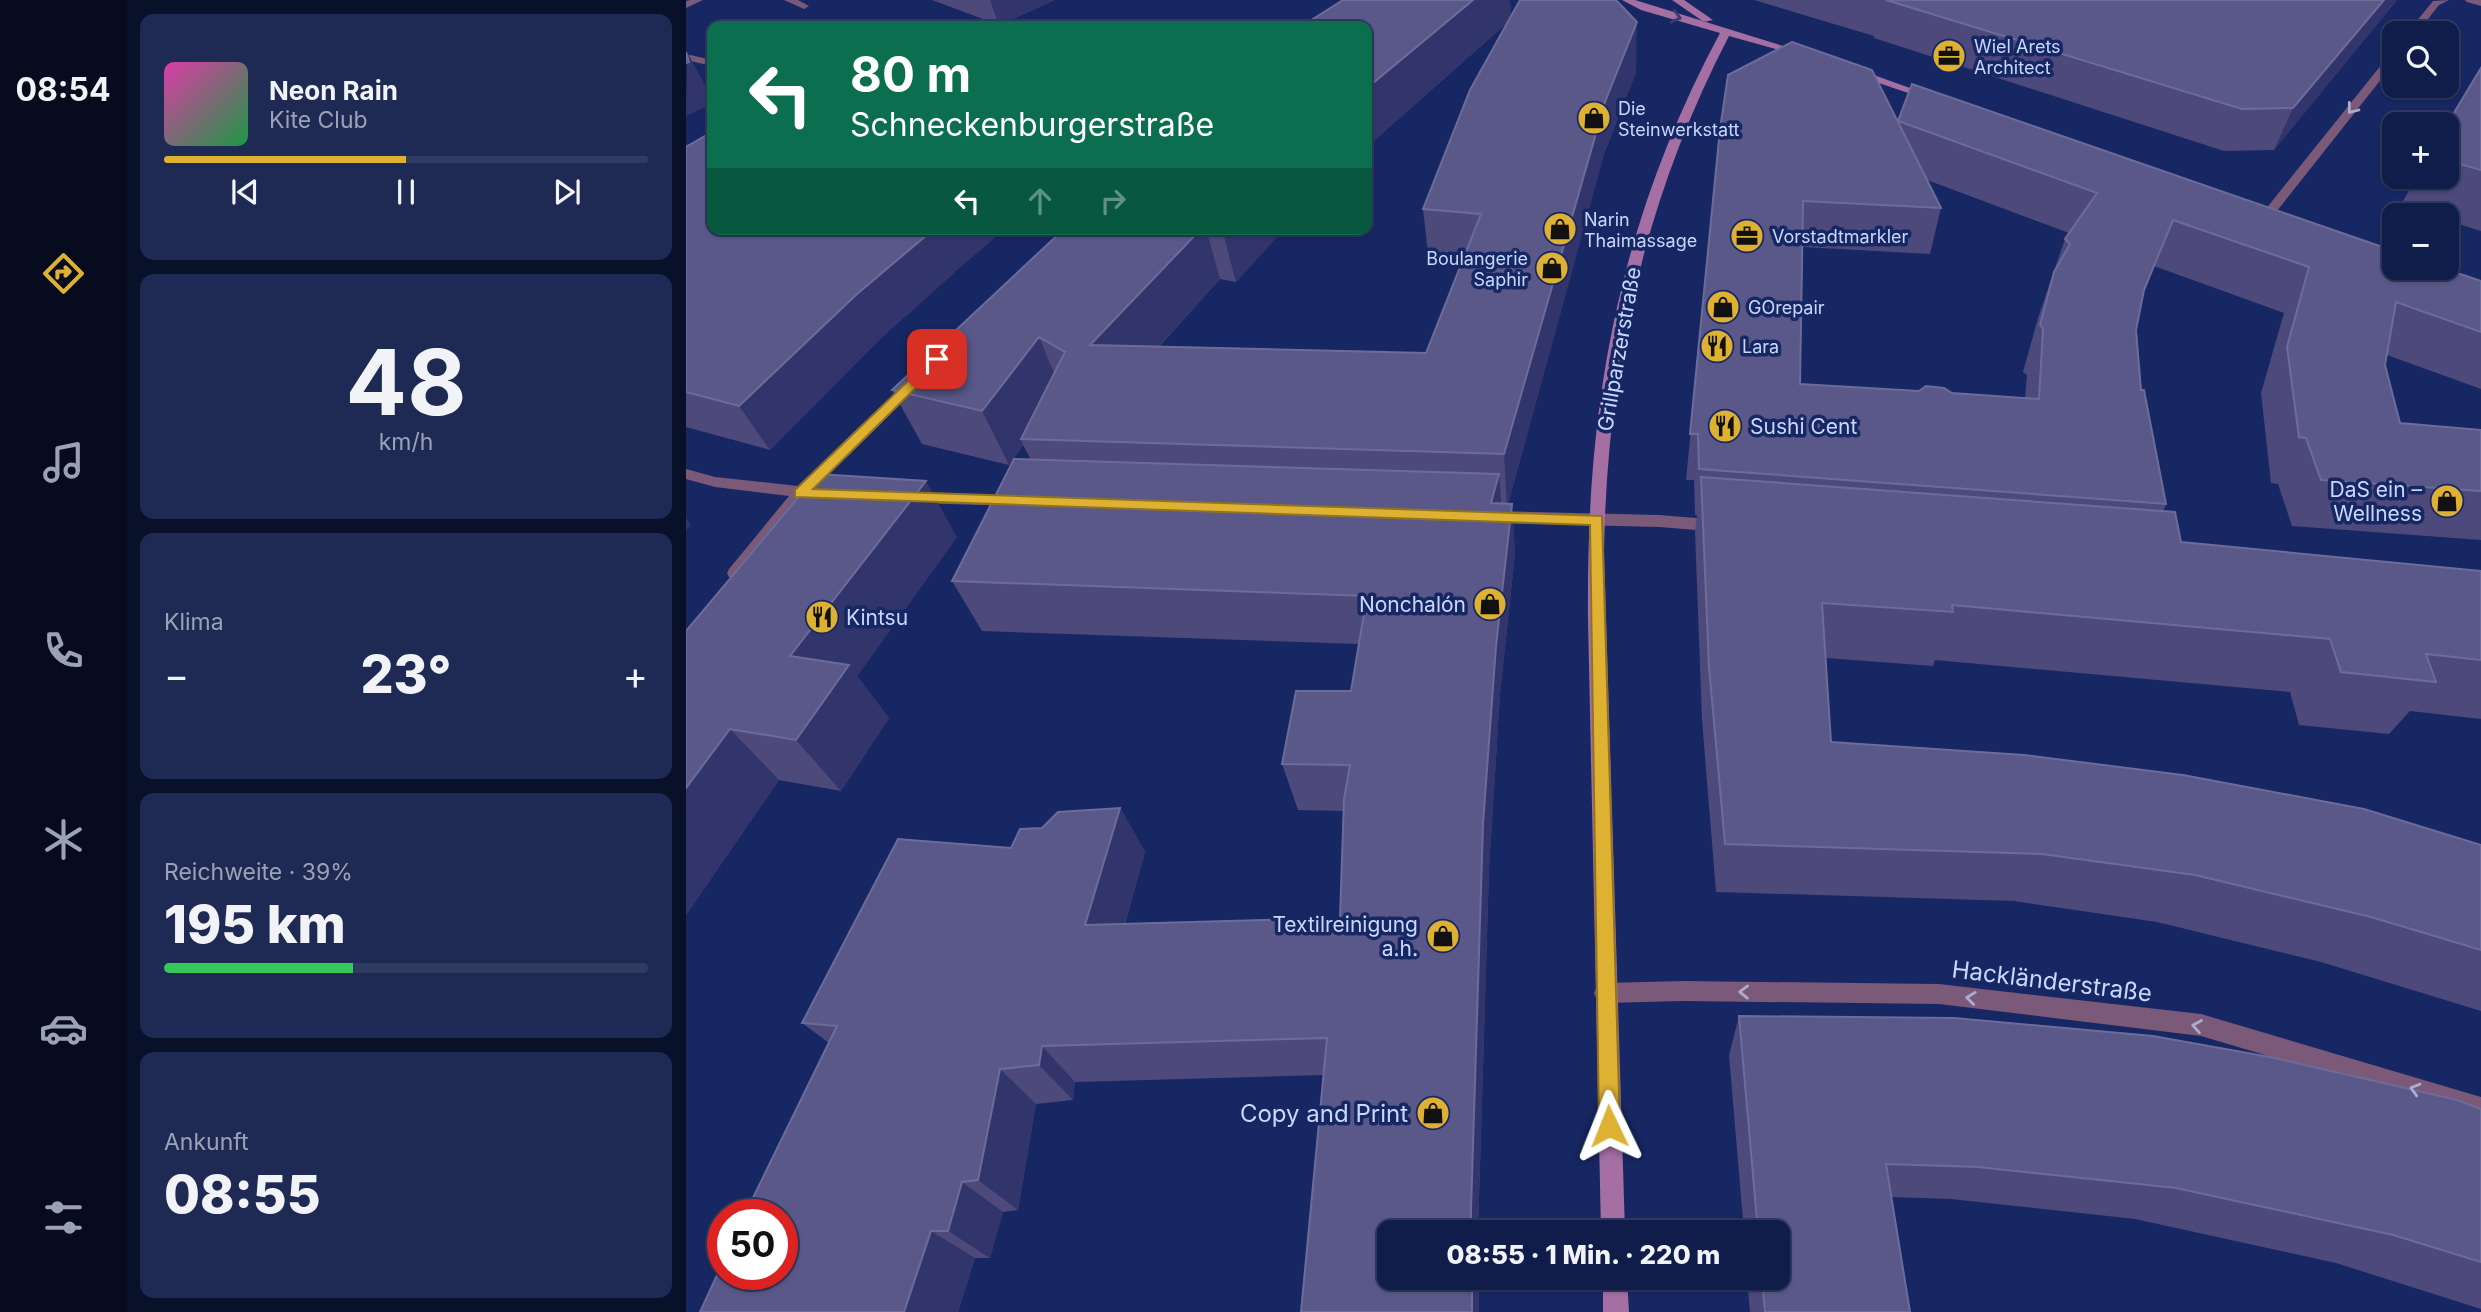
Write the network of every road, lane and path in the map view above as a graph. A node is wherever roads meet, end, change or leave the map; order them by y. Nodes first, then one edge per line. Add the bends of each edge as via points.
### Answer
1 (698, 0) edge
2 (789, 0) edge
3 (1627, 0) edge
4 (1677, 0) edge
5 (2444, 0) edge
6 (2470, 0) edge
7 (2481, 2) edge
8 (686, 5) edge
9 (804, 6) dead end
10 (2422, 21) edge
11 (1727, 30) junction
12 (686, 57) edge
13 (1817, 59) edge
14 (707, 62) edge
15 (1842, 68) edge
16 (2382, 71) edge
17 (1946, 103) edge
18 (2268, 213) edge
19 (927, 370) edge
20 (686, 474) edge
21 (800, 494) junction
22 (841, 495) edge
23 (895, 497) edge
24 (1029, 502) edge
25 (1471, 516) edge
26 (1597, 520) junction
27 (1731, 527) edge
28 (728, 582) edge
29 (1605, 993) junction
30 (2481, 1108) edge
31 (1613, 1220) edge
32 (1615, 1290) edge
33 (1616, 1312) edge

1 - 8 street
2 - 9 street
3 -> 11 main road
4 - 11 main road
5 - 10 street
6 - 7 street
11 - 13 main road
11 - 26 main road, Grillparzerstraße via 1683,117 1640,239 1605,404
12 - 14 street
15 - 17 main road
16 -> 18 street
19 - 21 street
20 - 21 street
21 - 22 street
21 - 28 street
23 - 24 street
25 - 26 street
26 - 27 street
26 - 29 main road, Grillparzerstraße
30 -> 29 street, Hackländerstraße via 2201,1025 1938,994
29 - 31 main road, Grillparzerstraße
32 - 33 main road

